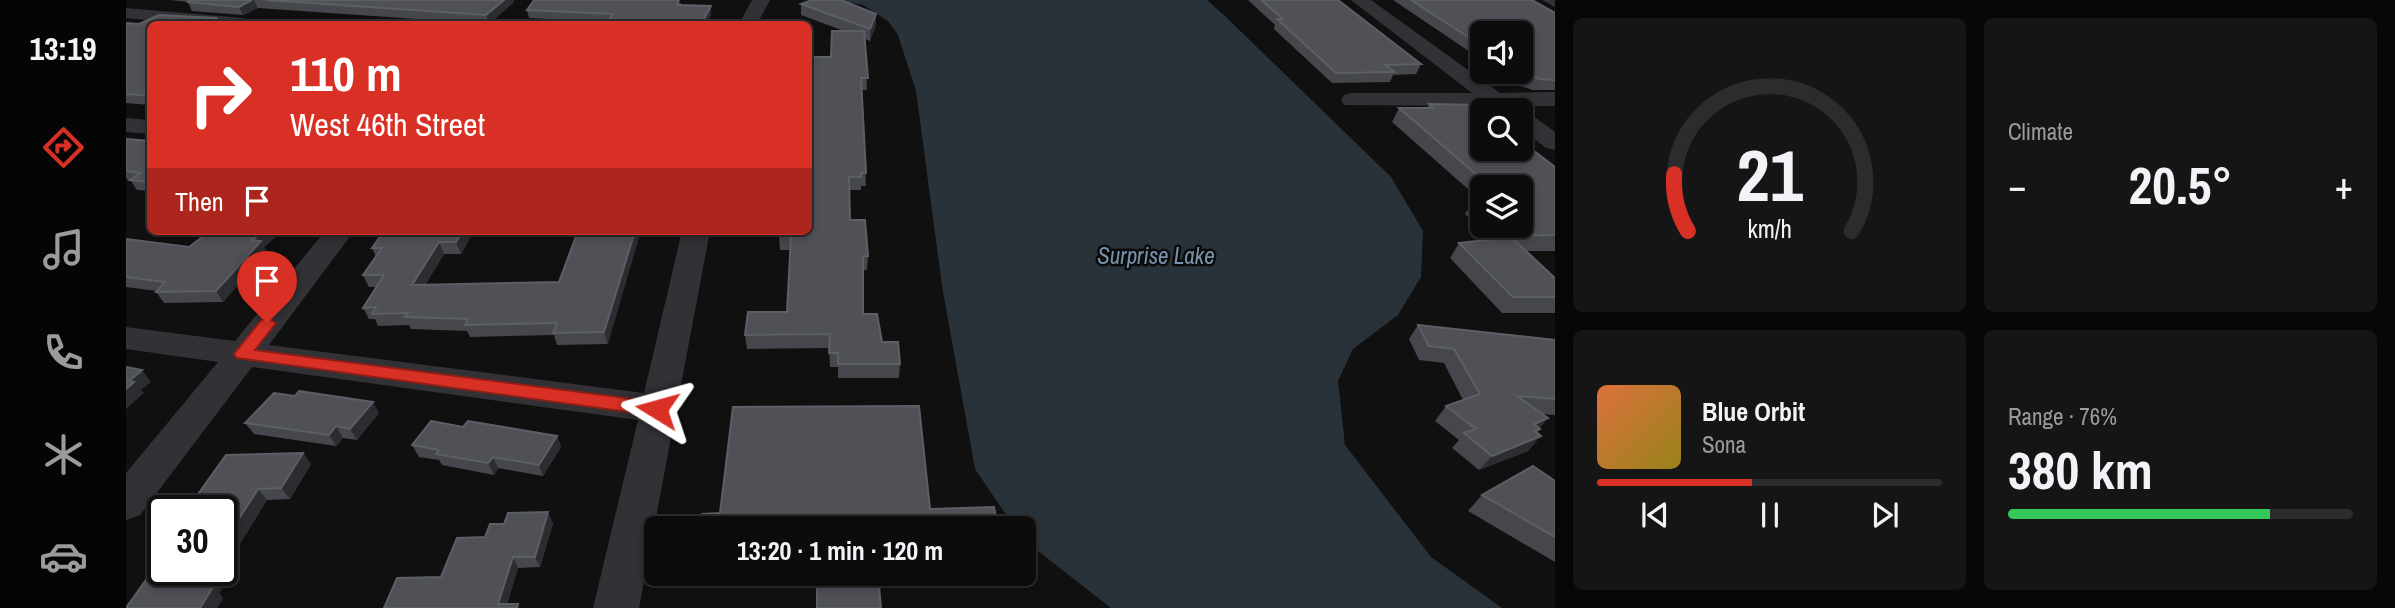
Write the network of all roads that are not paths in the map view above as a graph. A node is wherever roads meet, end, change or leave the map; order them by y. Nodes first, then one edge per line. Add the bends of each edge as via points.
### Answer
1 (761, 0) edge
2 (1360, 0) edge
3 (127, 14) edge
4 (208, 21) edge
5 (750, 21) edge
6 (1493, 98) edge
7 (1555, 99) edge
8 (1352, 100) dead end
9 (1533, 102) edge
10 (1470, 104) edge
11 (126, 125) edge
12 (147, 127) edge
13 (1533, 127) edge
14 (1555, 143) edge
15 (337, 235) edge
16 (695, 235) edge
17 (126, 338) edge
18 (243, 354) junction
19 (657, 409) junction
20 (126, 503) edge
21 (616, 608) edge

1 - 5 street
2 - 6 street
3 - 4 street
7 - 9 street
8 - 10 street
11 - 12 street
13 - 14 street
15 - 18 street
16 - 19 street
17 - 18 street
18 - 19 street
18 - 20 street
19 - 21 street

